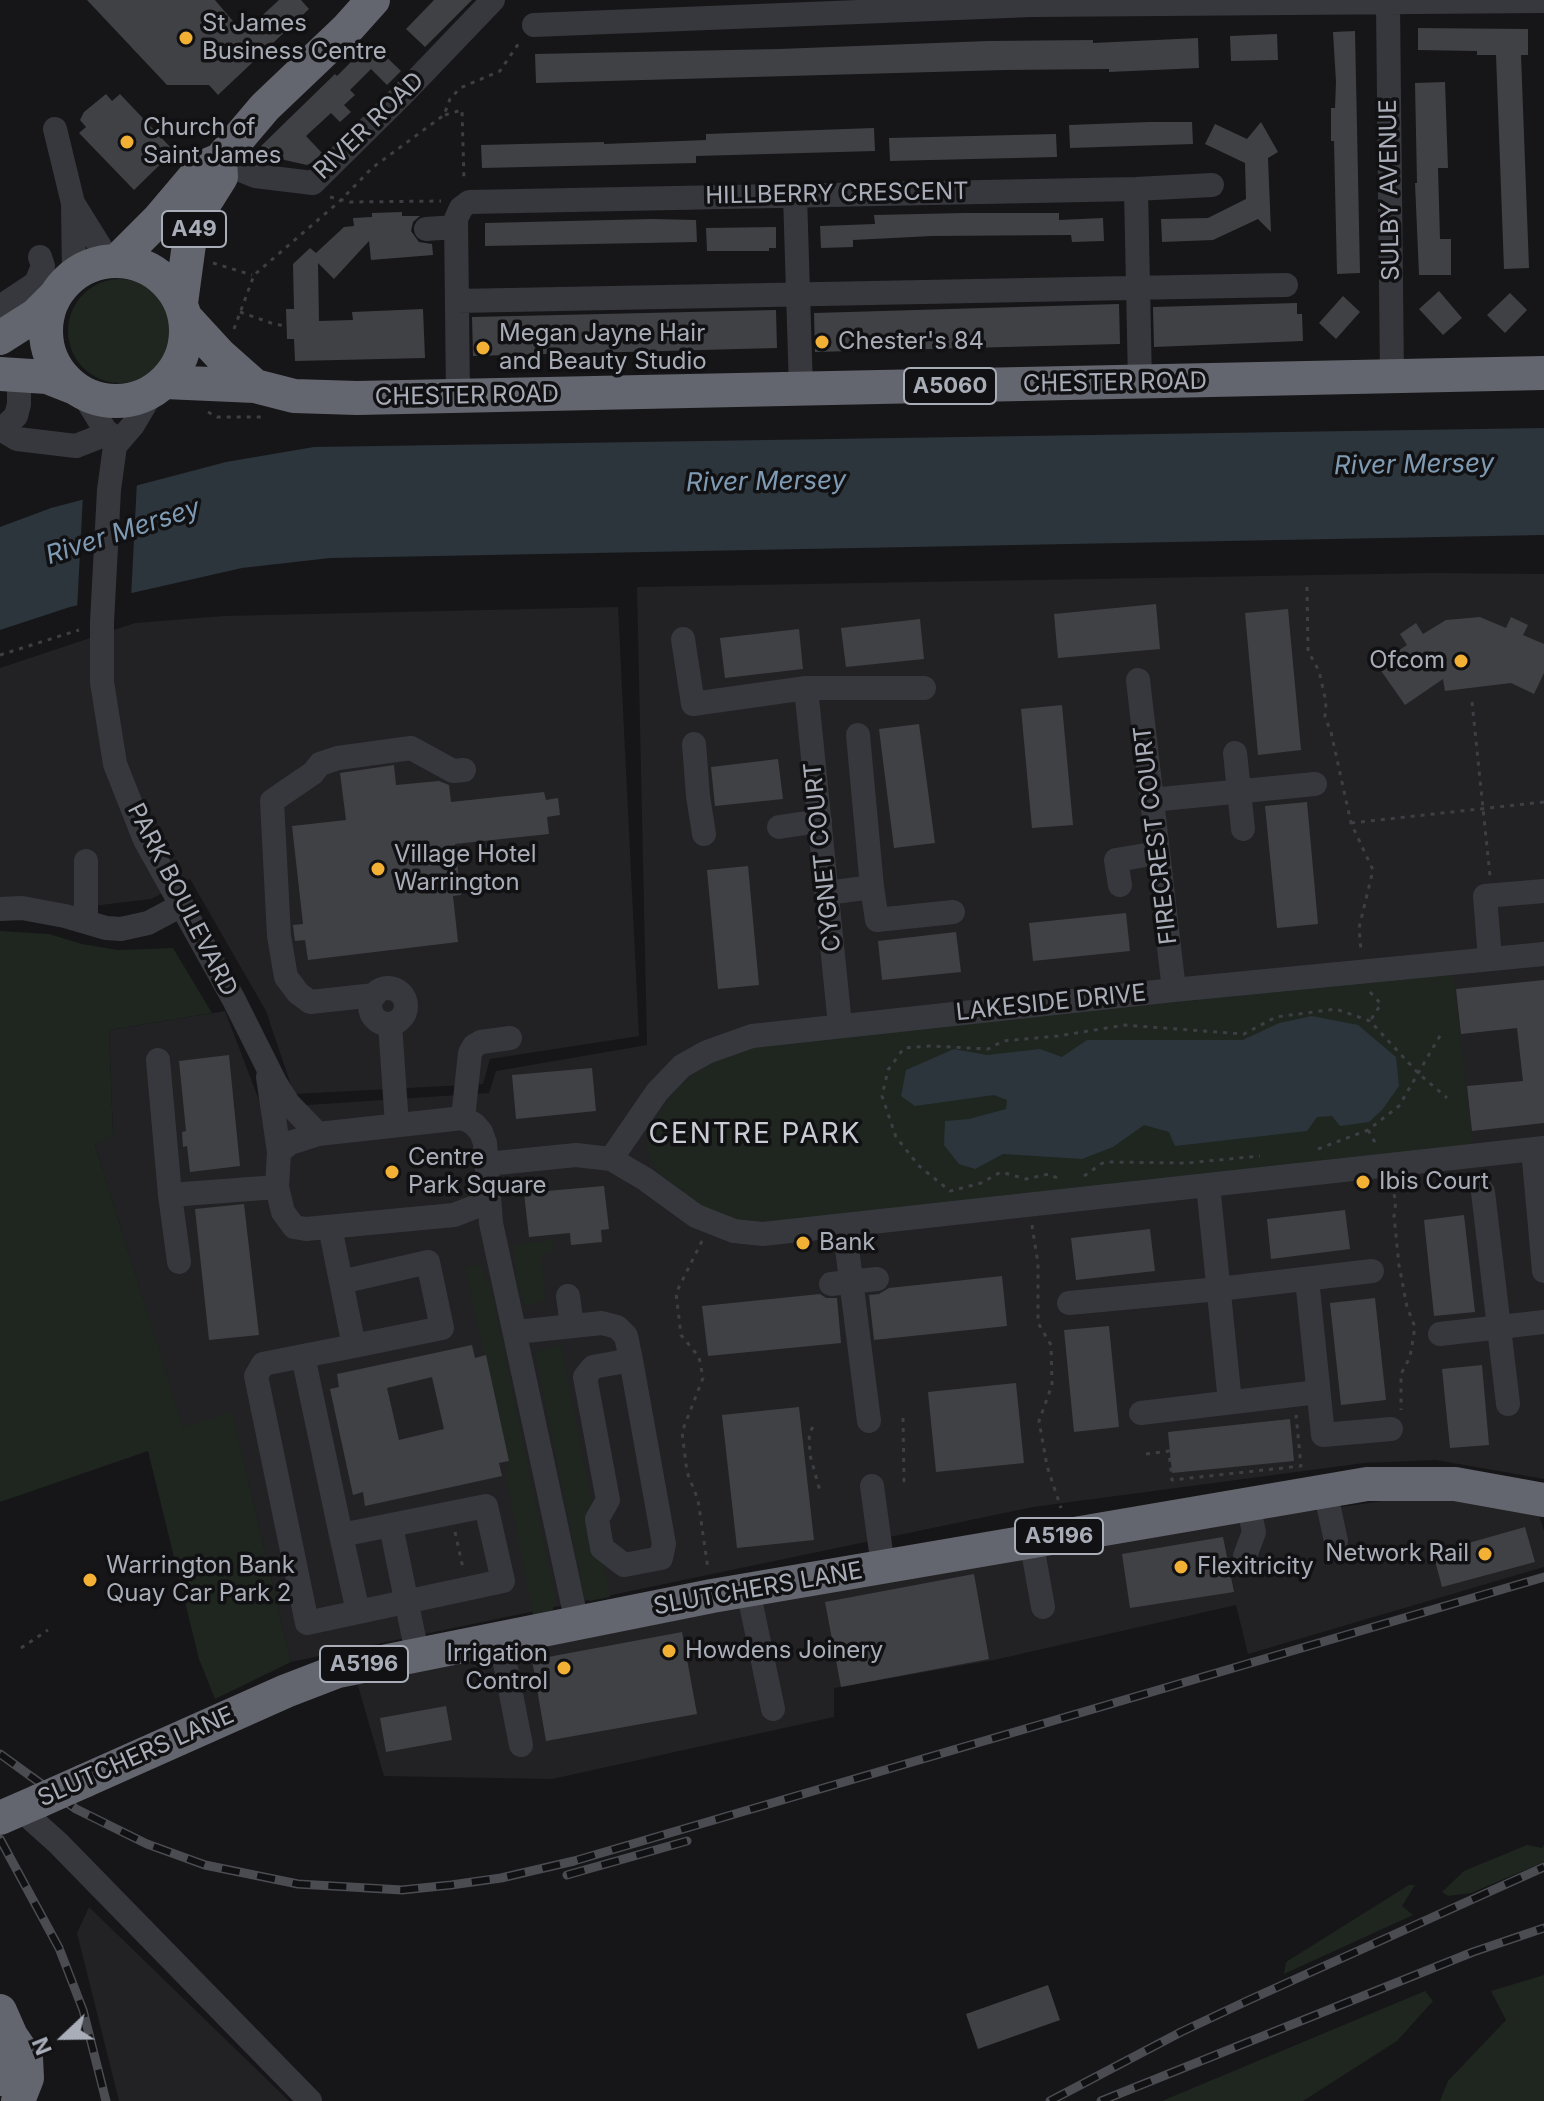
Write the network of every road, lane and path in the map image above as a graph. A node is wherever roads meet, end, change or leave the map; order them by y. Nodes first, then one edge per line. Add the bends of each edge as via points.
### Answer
1 (373, 0) edge
2 (493, 0) edge
3 (1498, 1) edge
4 (1544, 1) edge
5 (1032, 3) edge
6 (1388, 3) junction
7 (534, 25) joint
8 (444, 115) junction
9 (55, 129) dead end
10 (221, 158) junction
11 (313, 183) junction
12 (1212, 185) dead end
13 (1136, 189) junction
14 (795, 195) junction
15 (340, 201) junction
16 (73, 203) junction
17 (460, 216) junction
18 (426, 229) dead end
19 (40, 257) dead end
20 (113, 261) junction
21 (207, 261) dead end
22 (254, 275) junction
23 (65, 285) junction
24 (1286, 285) dead end
25 (1137, 287) junction
26 (797, 293) junction
27 (457, 301) junction
28 (0, 307) edge
29 (183, 310) junction
30 (239, 312) junction
31 (286, 326) dead end
32 (231, 337) dead end
33 (0, 338) edge
34 (1544, 373) edge
35 (9, 374) edge
36 (1392, 377) junction
37 (1140, 383) junction
38 (255, 386) junction
39 (159, 387) junction
40 (801, 389) junction
41 (79, 391) junction
42 (458, 396) junction
43 (1, 431) edge
44 (112, 448) junction
45 (1307, 587) dead end
46 (102, 622) junction
47 (683, 639) dead end
48 (0, 655) edge
49 (1138, 680) dead end
50 (806, 688) junction
51 (924, 688) dead end
52 (1472, 702) dead end
53 (858, 735) dead end
54 (694, 744) dead end
55 (1235, 753) dead end
56 (464, 770) dead end
57 (1315, 784) dead end
58 (1239, 791) junction
59 (1151, 800) junction
60 (1544, 802) edge
61 (1483, 809) junction
62 (820, 821) junction
63 (1351, 823) junction
64 (779, 827) dead end
65 (1243, 829) dead end
66 (704, 834) dead end
67 (1158, 853) junction
68 (86, 861) dead end
69 (1120, 885) dead end
70 (872, 887) junction
71 (1544, 891) edge
72 (827, 893) junction
73 (1492, 895) junction
74 (182, 905) junction
75 (0, 909) edge
76 (953, 912) dead end
77 (86, 922) junction
78 (1544, 954) edge
79 (1497, 959) junction
80 (1363, 970) junction
81 (1174, 990) junction
82 (1370, 1021) junction
83 (840, 1025) junction
84 (1441, 1034) dead end
85 (510, 1038) dead end
86 (158, 1060) dead end
87 (266, 1063) junction
88 (1418, 1073) junction
89 (1447, 1098) dead end
90 (463, 1118) junction
91 (397, 1125) junction
92 (1368, 1130) junction
93 (318, 1134) junction
94 (1539, 1149) edge
95 (279, 1152) junction
96 (1311, 1152) dead end
97 (1269, 1156) dead end
98 (611, 1159) junction
99 (487, 1164) junction
100 (1383, 1166) junction
101 (1082, 1177) dead end
102 (1026, 1179) junction
103 (1059, 1179) dead end
104 (1208, 1185) junction
105 (277, 1187) junction
106 (1483, 1192) dead end
107 (488, 1194) junction
108 (170, 1195) junction
109 (1029, 1204) junction
110 (454, 1215) junction
111 (711, 1223) junction
112 (844, 1225) junction
113 (330, 1227) junction
114 (179, 1262) dead end
115 (1544, 1266) edge
116 (502, 1271) junction
117 (1372, 1271) dead end
118 (877, 1279) dead end
119 (1307, 1279) junction
120 (341, 1282) junction
121 (841, 1283) junction
122 (1219, 1289) junction
123 (568, 1296) dead end
124 (1069, 1303) dead end
125 (1544, 1322) edge
126 (572, 1326) junction
127 (1501, 1326) junction
128 (516, 1332) junction
129 (1440, 1334) dead end
130 (354, 1346) junction
131 (303, 1356) junction
132 (631, 1360) junction
133 (1306, 1394) junction
134 (1230, 1402) junction
135 (1508, 1404) dead end
136 (1141, 1413) dead end
137 (903, 1418) dead end
138 (869, 1421) dead end
139 (1396, 1423) joint
140 (813, 1427) dead end
141 (1146, 1454) dead end
142 (904, 1482) dead end
143 (872, 1486) dead end
144 (1325, 1490) junction
145 (820, 1491) dead end
146 (1544, 1500) edge
147 (1248, 1505) junction
148 (454, 1524) dead end
149 (391, 1526) junction
150 (1071, 1534) junction
151 (341, 1535) junction
152 (1031, 1540) junction
153 (1336, 1541) dead end
154 (1245, 1556) dead end
155 (883, 1567) junction
156 (465, 1577) dead end
157 (748, 1590) junction
158 (712, 1596) junction
159 (408, 1603) junction
160 (1043, 1607) dead end
161 (358, 1612) junction
162 (577, 1623) junction
163 (48, 1630) dead end
164 (500, 1638) junction
165 (21, 1648) dead end
166 (417, 1653) junction
167 (773, 1709) dead end
168 (521, 1745) dead end
169 (20, 1810) edge
170 (6, 2024) edge
171 (0, 2079) edge
172 (18, 2101) edge
173 (310, 2101) edge

1 - 10 highway, A49
2 - 11 street, RIVER ROAD
3 - 4 street
3 - 6 street
5 - 6 street
5 - 7 street
6 - 36 street, SULBY AVENUE
7 - 8 path via 500,71 460,88
8 - 15 path via 372,168
8 - 17 path via 462,110
9 - 16 street
10 - 11 street, RIVER ROAD via 255,176
10 - 20 highway, A49 via 203,167
10 - 29 highway, A49 via 221,177 189,244
11 - 15 path via 318,193
12 - 13 street, HILLBERRY CRESCENT
13 - 14 street, HILLBERRY CRESCENT
13 - 25 street
14 - 17 street, HILLBERRY CRESCENT via 475,201
14 - 26 street
15 - 17 path via 447,201
15 - 22 path
16 - 20 street
16 - 23 street
17 - 18 street, HILLBERRY CRESCENT
17 - 27 street
19 - 28 street via 43,266 36,283
20 - 23 highway, A49 via 90,266
20 - 29 highway, A49 via 133,263 157,275 173,289
21 - 22 path
22 - 30 path
23 - 33 highway, A49 via 36,315
23 - 41 highway via 48,314 46,339 60,374
24 - 25 street
25 - 26 street
25 - 37 street
26 - 27 street
26 - 40 street
27 - 42 street
29 - 38 highway, CHESTER ROAD / A5060 via 220,355
29 - 39 highway, A49 via 186,341 179,363
30 - 31 path
30 - 32 path
34 - 36 highway, CHESTER ROAD / A5060
35 - 41 highway via 47,377
35 - 43 street via 19,404 16,416
36 - 37 highway, CHESTER ROAD / A5060
37 - 40 highway, CHESTER ROAD / A5060
38 - 39 highway, CHESTER ROAD / A5060
38 - 42 highway, CHESTER ROAD / A5060 via 321,398
39 - 41 highway via 140,398 111,402
39 - 44 street
40 - 42 highway, CHESTER ROAD / A5060
41 - 44 street
43 - 44 street via 17,439
44 - 46 street, PARK BOULEVARD
45 - 63 path via 1308,651 1319,671
46 - 48 path
46 - 74 street, PARK BOULEVARD via 102,682 115,764 145,840
47 - 50 street via 693,704
49 - 59 street, FIRECREST COURT
50 - 51 street
50 - 62 street, CYGNET COURT
52 - 61 path
53 - 70 street
54 - 66 street
55 - 58 street
56 - 91 street via 453,771 411,748 338,758 320,764 272,801 286,977 310,1002 391,989 404,999 404,1015 390,1024
57 - 58 street
58 - 59 street
58 - 65 street
59 - 67 street, FIRECREST COURT
60 - 61 path
61 - 63 path
61 - 73 path
62 - 64 street
62 - 72 street, CYGNET COURT
63 - 80 path via 1373,870 1359,928
67 - 69 street via 1115,850
67 - 81 street, FIRECREST COURT
68 - 77 street
70 - 72 street
70 - 76 street via 877,920
71 - 73 street
72 - 83 street, CYGNET COURT
73 - 79 street
74 - 77 street via 135,927
74 - 87 street, PARK BOULEVARD
75 - 77 street via 22,908
78 - 79 street, LAKESIDE DRIVE
79 - 80 street, LAKESIDE DRIVE
80 - 81 street, LAKESIDE DRIVE
80 - 82 path via 1368,990 1381,1004
81 - 83 street, LAKESIDE DRIVE
82 - 88 path
82 - 102 path via 1336,1009 1276,1017 1244,1034 1125,1025 1003,1041 988,1049 904,1048 888,1070 882,1096 896,1137 919,1166 950,1191 1001,1172
83 - 98 street, LAKESIDE DRIVE via 752,1036 682,1066 657,1092
84 - 88 path
85 - 90 street via 474,1046
86 - 108 street
87 - 93 street, PARK BOULEVARD via 288,1103
87 - 95 street, PARK BOULEVARD
88 - 89 path
88 - 92 path via 1399,1106
90 - 91 street
90 - 99 street via 481,1132
91 - 93 street
92 - 96 path
92 - 100 path
93 - 95 street
94 - 100 street
94 - 115 street
95 - 105 street
97 - 101 path via 1187,1163 1104,1162
98 - 99 street via 576,1155
98 - 111 street
99 - 107 street
100 - 104 street
100 - 139 path via 1396,1200 1399,1265 1415,1327 1401,1374
102 - 103 path via 1049,1174
102 - 109 path
104 - 109 street
104 - 122 street
105 - 108 street
105 - 113 street via 283,1212 294,1227
106 - 127 street
107 - 110 street via 480,1205
107 - 116 street
108 - 114 street
109 - 112 street
109 - 150 path via 1038,1264 1038,1323 1051,1345 1052,1385 1039,1421 1047,1466
110 - 113 street
110 - 116 street via 479,1231
111 - 112 street via 763,1234
111 - 158 path via 676,1293 681,1335 699,1357 703,1378 682,1432
112 - 121 street
113 - 120 street
116 - 128 street
117 - 119 street
118 - 121 street
119 - 122 street
119 - 133 street
120 - 130 street
120 - 130 street via 428,1262 442,1328
121 - 138 street
122 - 124 street
122 - 134 street
123 - 126 street
125 - 127 street
126 - 128 street
126 - 132 street via 617,1327 626,1336
127 - 129 street
127 - 135 street
128 - 162 street
130 - 131 street
131 - 151 street
131 - 161 street via 263,1364 256,1376 307,1623
132 - 132 street via 664,1544 661,1558 624,1565 602,1548 597,1519 608,1500 585,1377 593,1367
133 - 134 street
133 - 139 street via 1323,1435
133 - 141 path via 1301,1466 1172,1480 1169,1451
134 - 136 street
137 - 142 path
140 - 145 path via 810,1455
143 - 155 street
144 - 146 highway, SLUTCHERS LANE / A5196 via 1429,1482
144 - 147 highway, SLUTCHERS LANE / A5196
144 - 153 street
147 - 150 highway, SLUTCHERS LANE / A5196
147 - 154 street via 1254,1532
148 - 156 path
149 - 151 street
149 - 159 street
149 - 159 street via 486,1506 503,1581
150 - 152 highway, SLUTCHERS LANE / A5196
151 - 161 street
152 - 155 highway, SLUTCHERS LANE / A5196
152 - 160 street
155 - 157 highway, SLUTCHERS LANE / A5196
157 - 158 highway, SLUTCHERS LANE / A5196
157 - 167 street
158 - 162 highway, SLUTCHERS LANE / A5196
159 - 161 street
159 - 166 street
162 - 164 highway, SLUTCHERS LANE / A5196
163 - 165 path
164 - 166 highway, SLUTCHERS LANE / A5196
164 - 168 street
166 - 169 highway, SLUTCHERS LANE / A5196, bridge via 312,1680
169 - 173 street
170 - 171 highway
170 - 172 highway via 26,2058 27,2078

